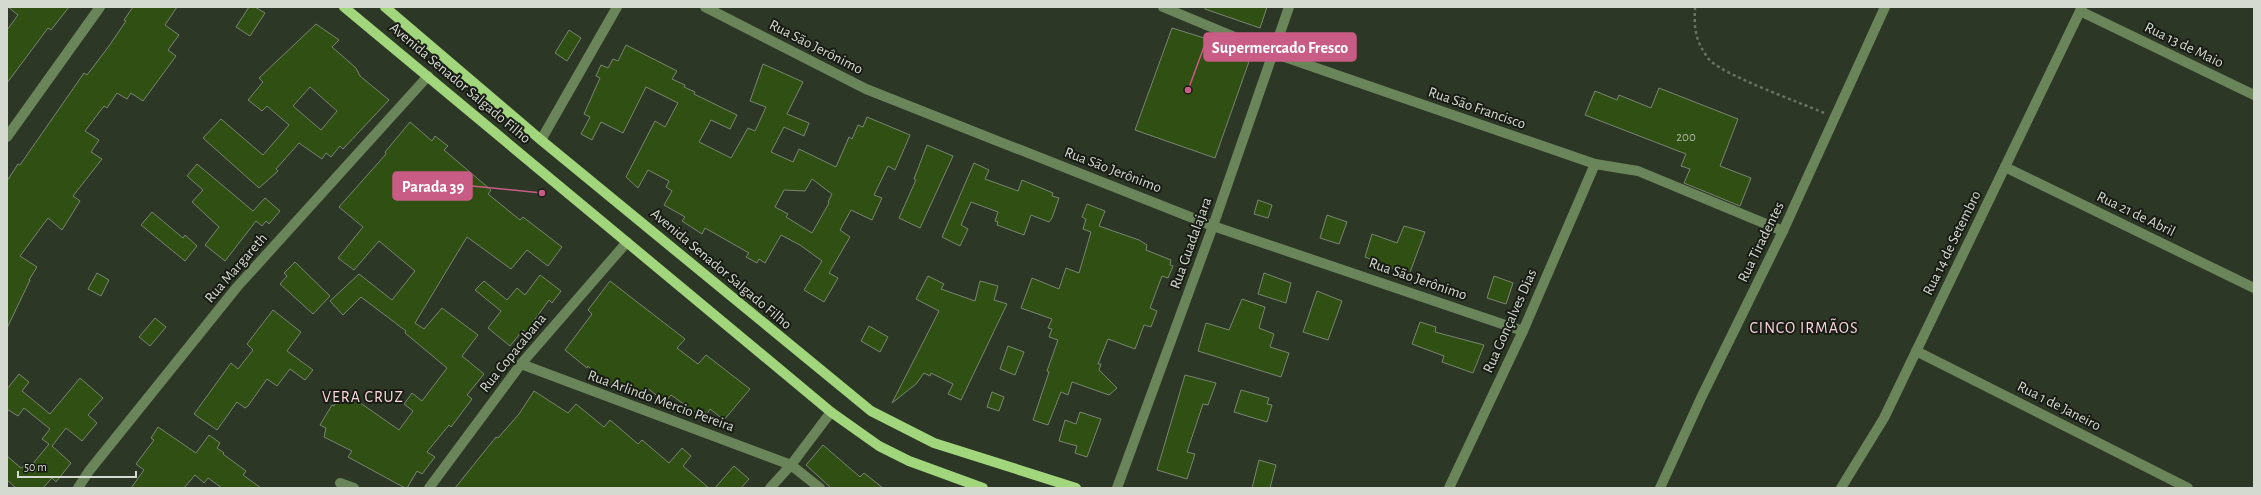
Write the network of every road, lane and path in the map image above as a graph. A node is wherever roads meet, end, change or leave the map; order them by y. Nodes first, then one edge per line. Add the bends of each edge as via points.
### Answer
1 (100, 7) edge
2 (344, 7) edge
3 (385, 7) edge
4 (617, 7) edge
5 (705, 7) edge
6 (1163, 7) edge
7 (1289, 7) edge
8 (1695, 7) edge
9 (1885, 7) edge
10 (2081, 9) edge
11 (1273, 53) junction
12 (428, 76) junction
13 (2254, 95) edge
14 (1835, 117) junction
15 (7, 137) edge
16 (541, 140) junction
17 (1595, 164) junction
18 (2005, 167) junction
19 (1213, 226) junction
20 (1783, 231) junction
21 (627, 242) junction
22 (2254, 288) edge
23 (1523, 331) junction
24 (1916, 351) junction
25 (521, 364) junction
26 (831, 412) junction
27 (791, 465) junction
28 (340, 483) dead end
29 (78, 488) edge
30 (354, 488) edge
31 (428, 488) edge
32 (770, 488) edge
33 (820, 488) edge
34 (983, 488) edge
35 (1076, 488) edge
36 (1117, 488) edge
37 (1449, 488) edge
38 (1660, 488) edge
39 (1841, 488) edge
40 (2188, 488) edge

1 - 15 street
2 - 12 main road, Avenida Senador Salgado Filho
3 - 16 main road, Avenida Senador Salgado Filho
4 - 16 street
5 - 19 street, Rua São Jerônimo via 866,89
6 - 11 street, Rua São Francisco
7 - 11 street, Rua Guadalajara
8 - 14 path via 1694,30 1709,60 1744,80
9 - 14 street, Rua Tiradentes
10 - 13 street, Rua 13 de Maio
10 - 18 street, Rua 14 de Setembro
11 - 17 street, Rua São Francisco
11 - 19 street, Rua Guadalajara
12 - 21 main road, Avenida Senador Salgado Filho
12 - 29 street, Rua Margareth via 237,287
14 - 20 street, Rua Tiradentes
16 - 35 main road, Avenida Senador Salgado Filho via 871,411 934,443
17 - 20 street, Rua São Francisco via 1638,171
17 - 23 street, Rua Gonçalves Dias
18 - 22 street, Rua 21 de Abril
18 - 24 street, Rua 14 de Setembro
19 - 23 street, Rua São Jerônimo
19 - 36 street, Rua Guadalajara
20 - 38 street, Rua Tiradentes
21 - 25 street, Rua Copacabana
21 - 26 main road, Avenida Senador Salgado Filho
23 - 37 street, Rua Gonçalves Dias
24 - 39 street, Rua 14 de Setembro via 1884,418
24 - 40 street, Rua 1 de Janeiro
25 - 27 street, Rua Arlindo Mercio Pereira
25 - 31 street, Rua Copacabana
26 - 27 street
26 - 34 main road, Avenida Senador Salgado Filho via 879,446 908,461
27 - 32 street
27 - 33 street, Rua Arlindo Mercio Pereira
28 - 30 street

